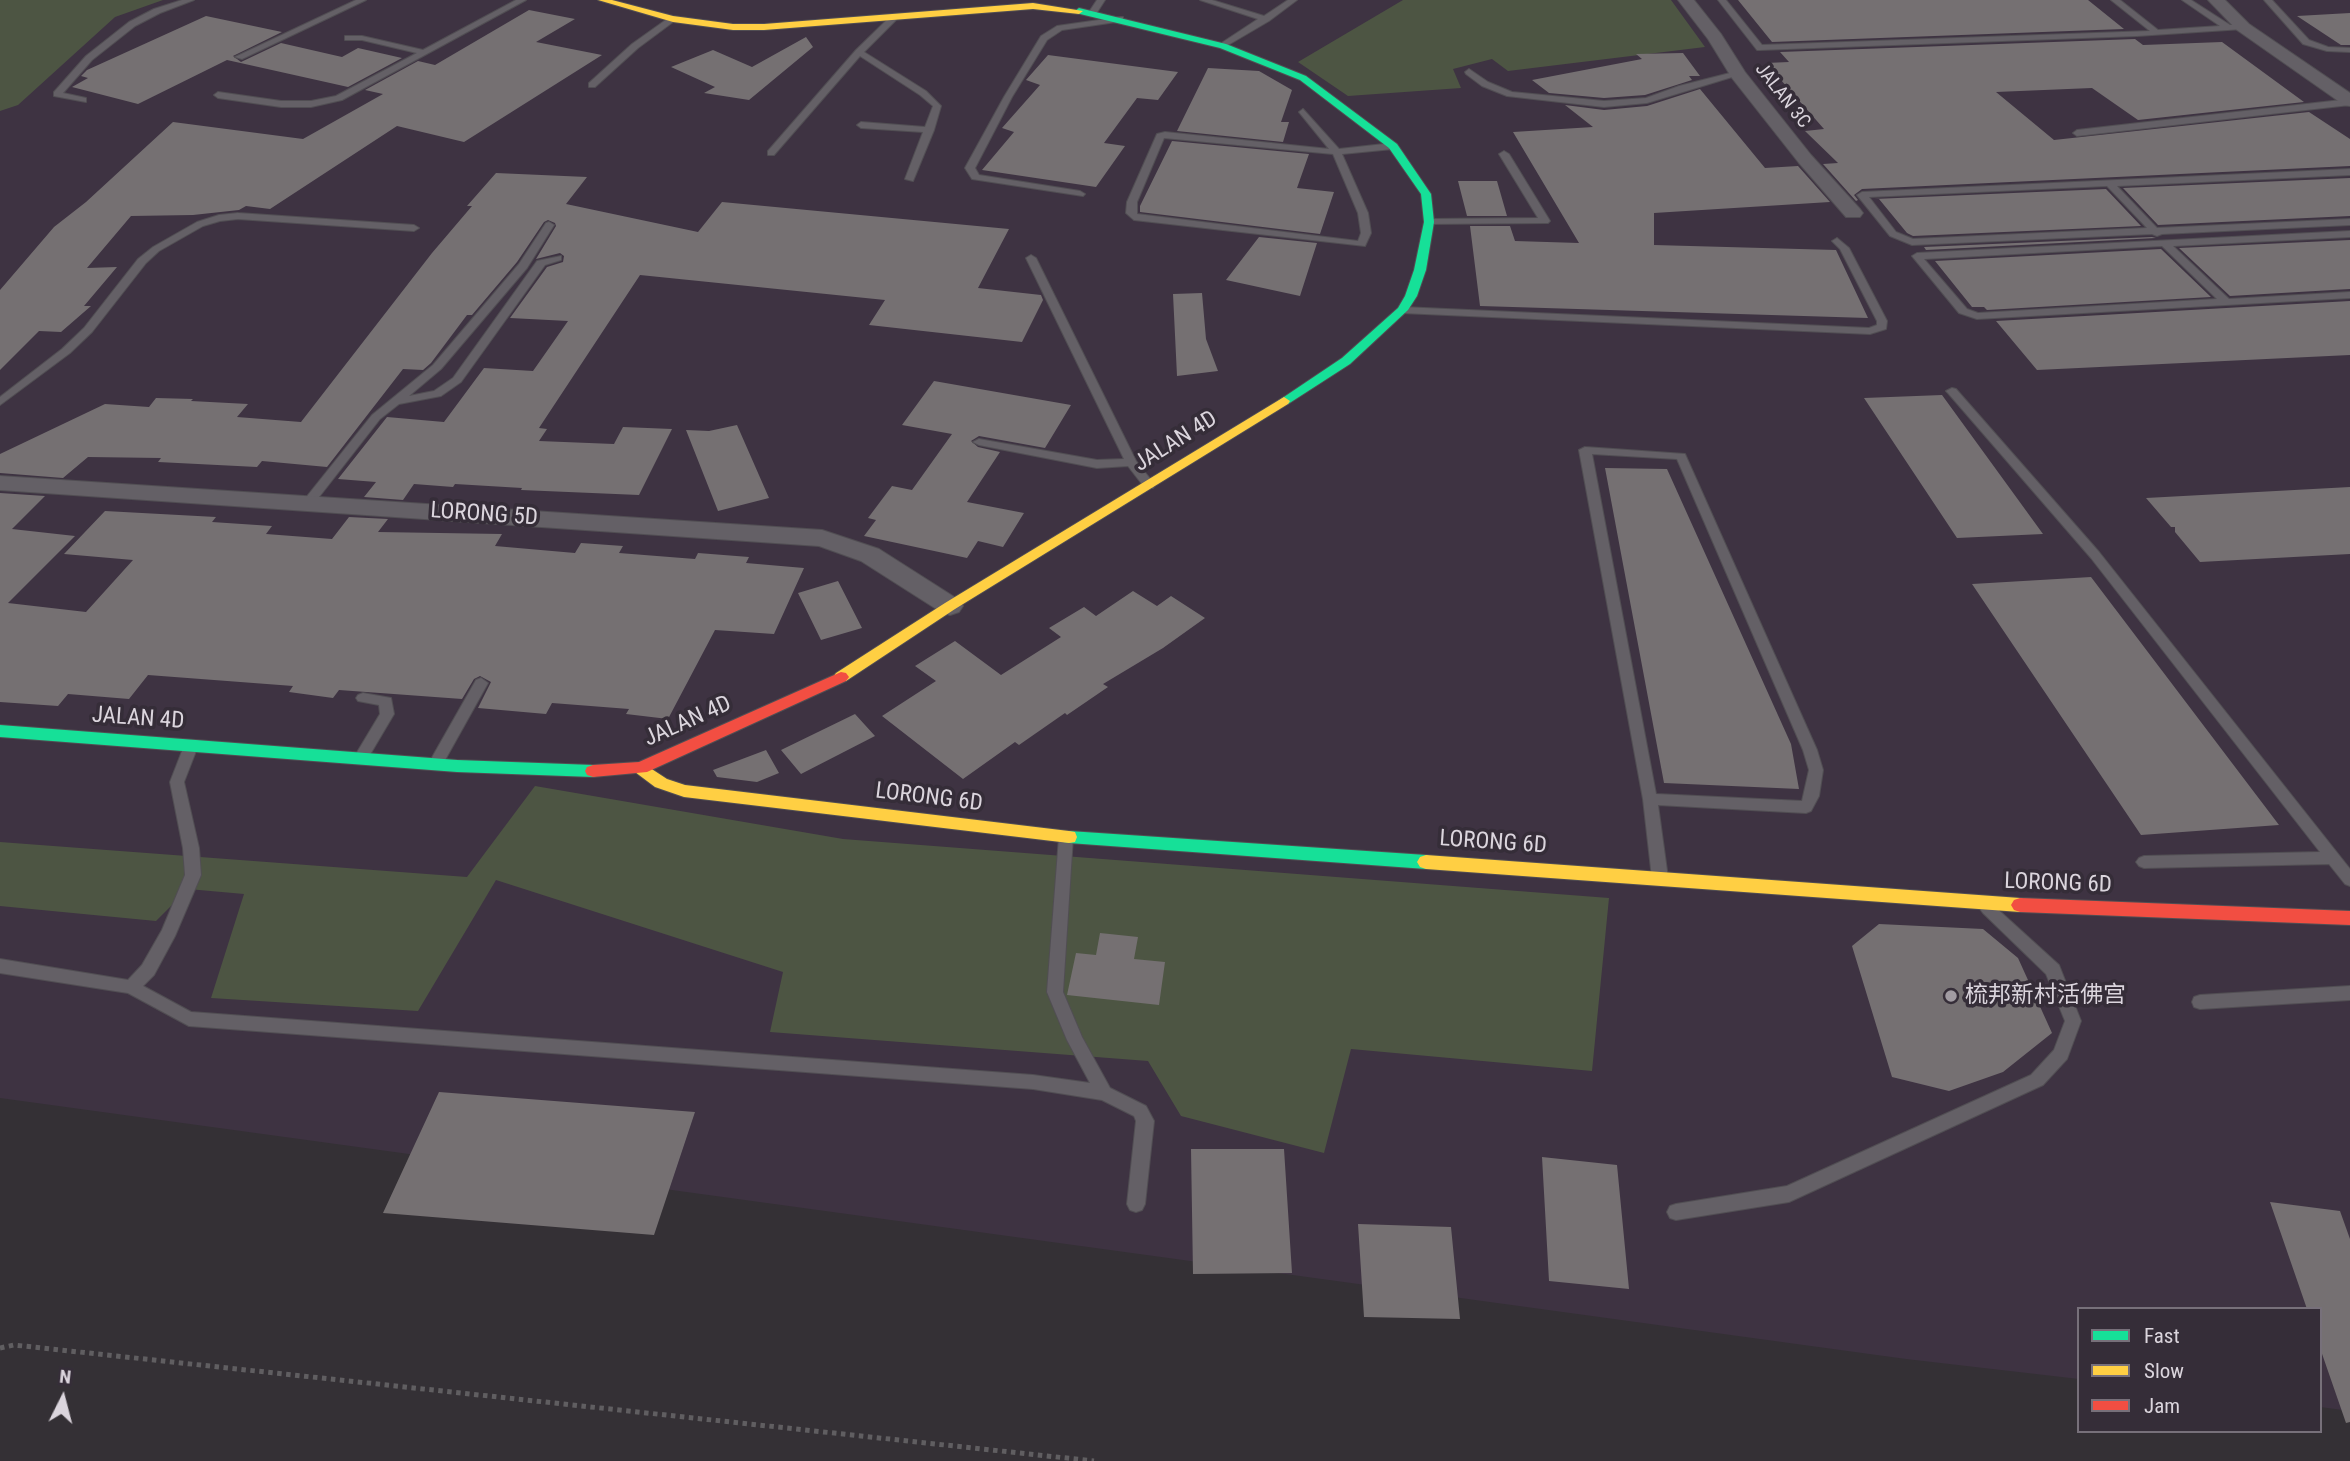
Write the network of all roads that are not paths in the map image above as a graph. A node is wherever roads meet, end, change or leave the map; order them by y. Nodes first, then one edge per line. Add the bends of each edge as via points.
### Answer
1 (190, 0) edge
2 (362, 0) edge
3 (522, 0) edge
4 (605, 0) edge
5 (1204, 0) edge
6 (1293, 0) edge
7 (1686, 0) edge
8 (1722, 0) edge
9 (2115, 0) edge
10 (2186, 0) edge
11 (2216, 0) edge
12 (2268, 0) edge
13 (1035, 3) edge
14 (1097, 6) edge
15 (896, 16) junction
16 (673, 19) junction
17 (1120, 19) junction
18 (1266, 19) junction
19 (2236, 27) junction
20 (2155, 31) junction
21 (348, 38) dead end
22 (1223, 46) junction
23 (2350, 50) edge
24 (422, 52) junction
25 (859, 52) junction
26 (239, 57) dead end
27 (1469, 72) dead end
28 (1738, 74) junction
29 (592, 85) dead end
30 (218, 95) dead end
31 (83, 100) dead end
32 (2350, 102) edge
33 (1304, 112) dead end
34 (861, 125) dead end
35 (930, 130) junction
36 (2077, 133) dead end
37 (1393, 146) junction
38 (1337, 152) junction
39 (772, 153) dead end
40 (1504, 154) dead end
41 (2350, 172) edge
42 (910, 179) dead end
43 (2110, 184) junction
44 (1080, 194) dead end
45 (1853, 212) dead end
46 (1429, 222) junction
47 (2350, 222) edge
48 (549, 225) dead end
49 (414, 228) dead end
50 (2157, 233) junction
51 (2350, 234) edge
52 (1837, 241) dead end
53 (2164, 243) junction
54 (557, 258) dead end
55 (1031, 258) dead end
56 (2350, 295) edge
57 (2225, 302) junction
58 (1402, 310) junction
59 (1952, 391) dead end
60 (396, 401) junction
61 (0, 402) edge
62 (979, 442) dead end
63 (1131, 462) junction
64 (0, 483) edge
65 (1149, 485) junction
66 (308, 503) junction
67 (950, 606) junction
68 (481, 682) dead end
69 (363, 698) dead end
70 (1, 732) edge
71 (191, 746) junction
72 (360, 759) junction
73 (435, 765) junction
74 (641, 768) junction
75 (1650, 799) junction
76 (1066, 837) junction
77 (2333, 858) junction
78 (2144, 862) dead end
79 (1660, 878) junction
80 (2350, 880) edge
81 (1982, 904) junction
82 (2350, 918) edge
83 (0, 966) edge
84 (131, 987) junction
85 (2350, 993) edge
86 (2200, 1002) dead end
87 (1104, 1093) junction
88 (1136, 1204) dead end
89 (1676, 1212) dead end

1 - 31 lane via 132,24 89,58 57,94
2 - 26 lane
3 - 24 lane
4 - 16 street, JALAN 4D
5 - 18 lane
6 - 18 lane
7 - 28 street, JALAN 3C
8 - 20 lane via 1760,48
9 - 20 lane
10 - 19 lane
11 - 19 street
12 - 23 lane via 2306,42
13 - 14 street, JALAN 4D
13 - 15 street, JALAN 4D
14 - 17 street, JALAN 4D
15 - 16 street, JALAN 4D via 764,27
15 - 25 lane
16 - 29 lane
17 - 22 street, JALAN 4D
17 - 44 lane via 1060,28 1044,38 970,168 975,177 987,180
18 - 22 lane
19 - 20 lane
19 - 32 street
21 - 24 lane
22 - 37 street, JALAN 4D via 1303,78
24 - 30 lane via 339,98 321,102 281,104
25 - 35 lane via 937,106
25 - 39 lane
27 - 28 lane via 1510,94 1604,104 1647,100
28 - 45 street, JALAN 3C
32 - 36 lane
33 - 38 lane
34 - 35 lane
35 - 42 lane
37 - 38 lane
37 - 46 street, JALAN 4D via 1426,194
38 - 38 lane via 1363,213 1366,233 1362,244 1134,217 1131,213 1160,136
40 - 46 lane via 1545,221
41 - 43 lane
43 - 50 lane
43 - 50 lane via 1862,195 1893,234 1912,242
46 - 58 street, JALAN 4D via 1420,270
47 - 50 lane
48 - 60 lane via 523,266 437,367
49 - 61 lane via 260,216 200,224 142,261 88,330
51 - 53 lane
52 - 58 lane via 1842,243 1882,327 1870,331
53 - 57 lane
53 - 57 lane via 1917,256 1969,314
54 - 60 lane via 541,264 457,380 437,394
55 - 63 lane
56 - 57 lane
58 - 65 street, JALAN 4D via 1346,361
59 - 77 lane via 2095,555
60 - 66 lane via 376,417
62 - 63 lane via 1097,464
63 - 65 lane
64 - 66 street, LORONG 5D
65 - 67 street, JALAN 4D
66 - 67 street, LORONG 5D via 822,538 870,555
67 - 74 street, JALAN 4D via 840,678
68 - 73 lane
69 - 72 lane via 386,701 387,713
70 - 71 street, JALAN 4D
71 - 72 street, JALAN 4D
71 - 84 lane via 177,782 193,875 159,951
72 - 73 street, JALAN 4D
73 - 74 street, JALAN 4D via 607,772
74 - 76 street, LORONG 6D via 661,783 684,791
75 - 75 lane via 1593,490 1586,450 1681,456 1816,770 1806,807
75 - 79 lane
76 - 79 street, LORONG 6D
76 - 87 lane via 1055,992
77 - 78 lane
77 - 80 lane
79 - 81 street, LORONG 6D
81 - 82 street, LORONG 6D
81 - 89 lane via 2053,970 2073,1021 2061,1054 2037,1080 1789,1194
83 - 84 lane
84 - 87 lane via 189,1019 1033,1082
85 - 86 lane
87 - 88 lane via 1140,1111 1146,1121

